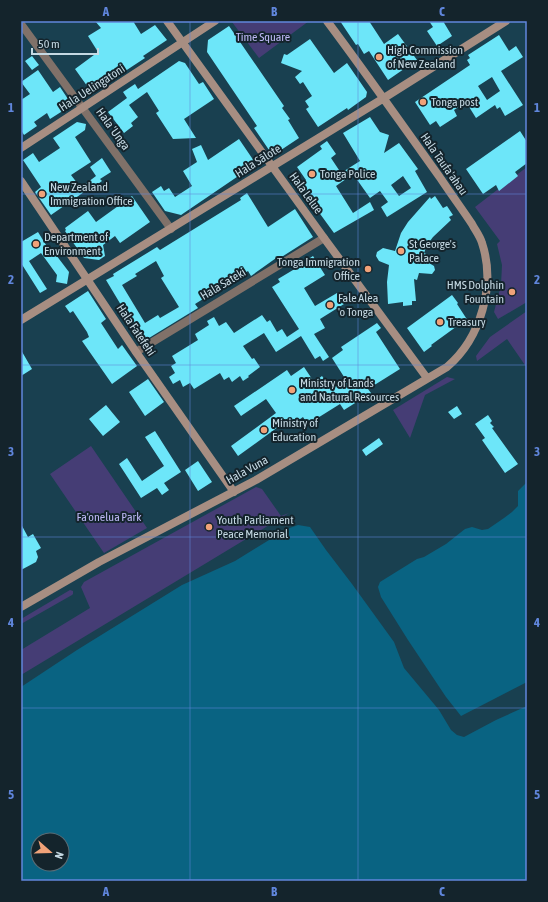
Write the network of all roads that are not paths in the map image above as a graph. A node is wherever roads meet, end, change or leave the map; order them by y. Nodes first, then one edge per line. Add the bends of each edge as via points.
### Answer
1 (167, 21) edge
2 (215, 21) edge
3 (328, 21) edge
4 (506, 21) edge
5 (21, 24) edge
6 (183, 42) junction
7 (384, 98) junction
8 (83, 108) junction
9 (21, 148) edge
10 (272, 166) junction
11 (21, 181) edge
12 (171, 229) junction
13 (324, 238) junction
14 (87, 278) junction
15 (21, 320) edge
16 (472, 337) joint
17 (136, 352) junction
18 (427, 378) junction
19 (234, 492) junction
20 (21, 607) edge

1 - 6 main road, Hala Lelue
2 - 6 main road, Hala Uelingatoni
3 - 7 main road, Hala Taufa'ahau
4 - 7 main road, Hala Sālote
5 - 8 street, Hala 'Unga
6 - 8 main road, Hala Uelingatoni
6 - 10 main road, Hala Lelue
7 - 10 main road, Hala Sālote
7 - 16 main road, Hala Taufa'ahau via 482,240 488,276 485,299
8 - 9 main road, Hala Uelingatoni
8 - 12 street, Hala 'Unga
10 - 12 main road, Hala Sālote
10 - 13 main road, Hala Lelue
11 - 14 main road, Hala Fatefehi
12 - 14 main road, Hala Sālote
13 - 17 street, Hala Sateki
13 - 18 main road, Hala Lelue
14 - 15 main road, Hala Sālote
14 - 17 main road, Hala Fatefehi
16 - 18 main road, Hala Vuna via 457,359
17 - 19 main road, Hala Fatefehi
18 - 19 main road, Hala Vuna
19 - 20 main road, Hala Vuna via 99,562

